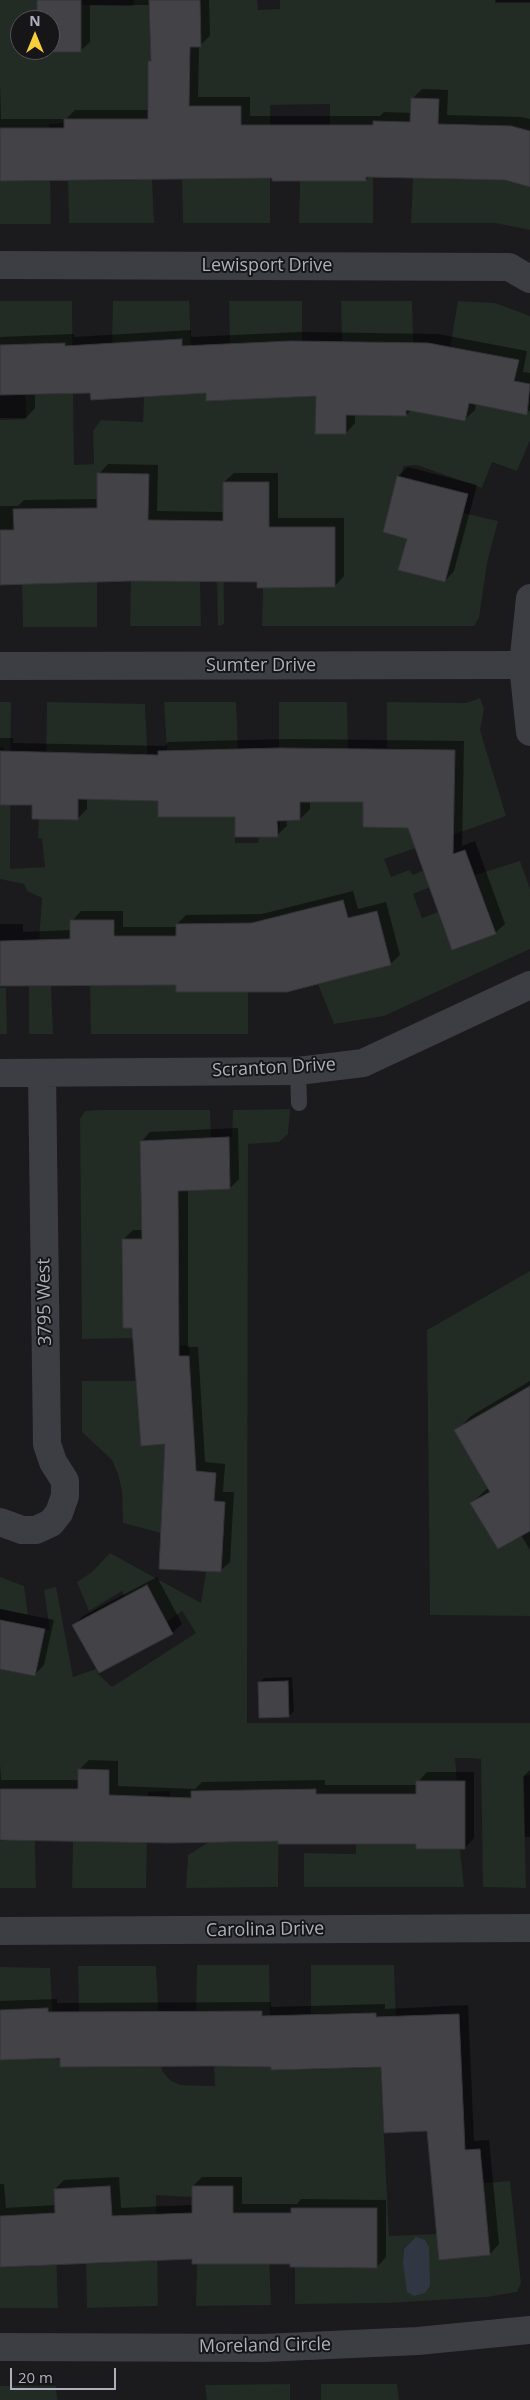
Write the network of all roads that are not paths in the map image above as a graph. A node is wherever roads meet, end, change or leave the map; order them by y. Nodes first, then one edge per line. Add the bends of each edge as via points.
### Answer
1 (0, 265) edge
2 (530, 279) edge
3 (530, 598) edge
4 (523, 665) junction
5 (0, 666) edge
6 (530, 732) edge
7 (530, 985) edge
8 (298, 1071) junction
9 (0, 1073) edge
10 (42, 1073) junction
11 (299, 1103) dead end
12 (0, 1522) edge
13 (530, 1928) edge
14 (0, 1931) edge
15 (530, 2330) edge
16 (0, 2348) edge

1 - 2 street, Lewisport Drive via 509,266
3 - 4 street
4 - 5 street, Sumter Drive
4 - 6 street
7 - 8 street, Scranton Drive via 363,1063
8 - 10 street, Scranton Drive
8 - 11 lane
9 - 10 street, Scranton Drive
10 - 12 street, 3795 West via 47,1444 64,1482 65,1496 51,1523 36,1530 22,1530
13 - 14 street, Carolina Drive
15 - 16 street, Moreland Circle via 418,2341 264,2348

